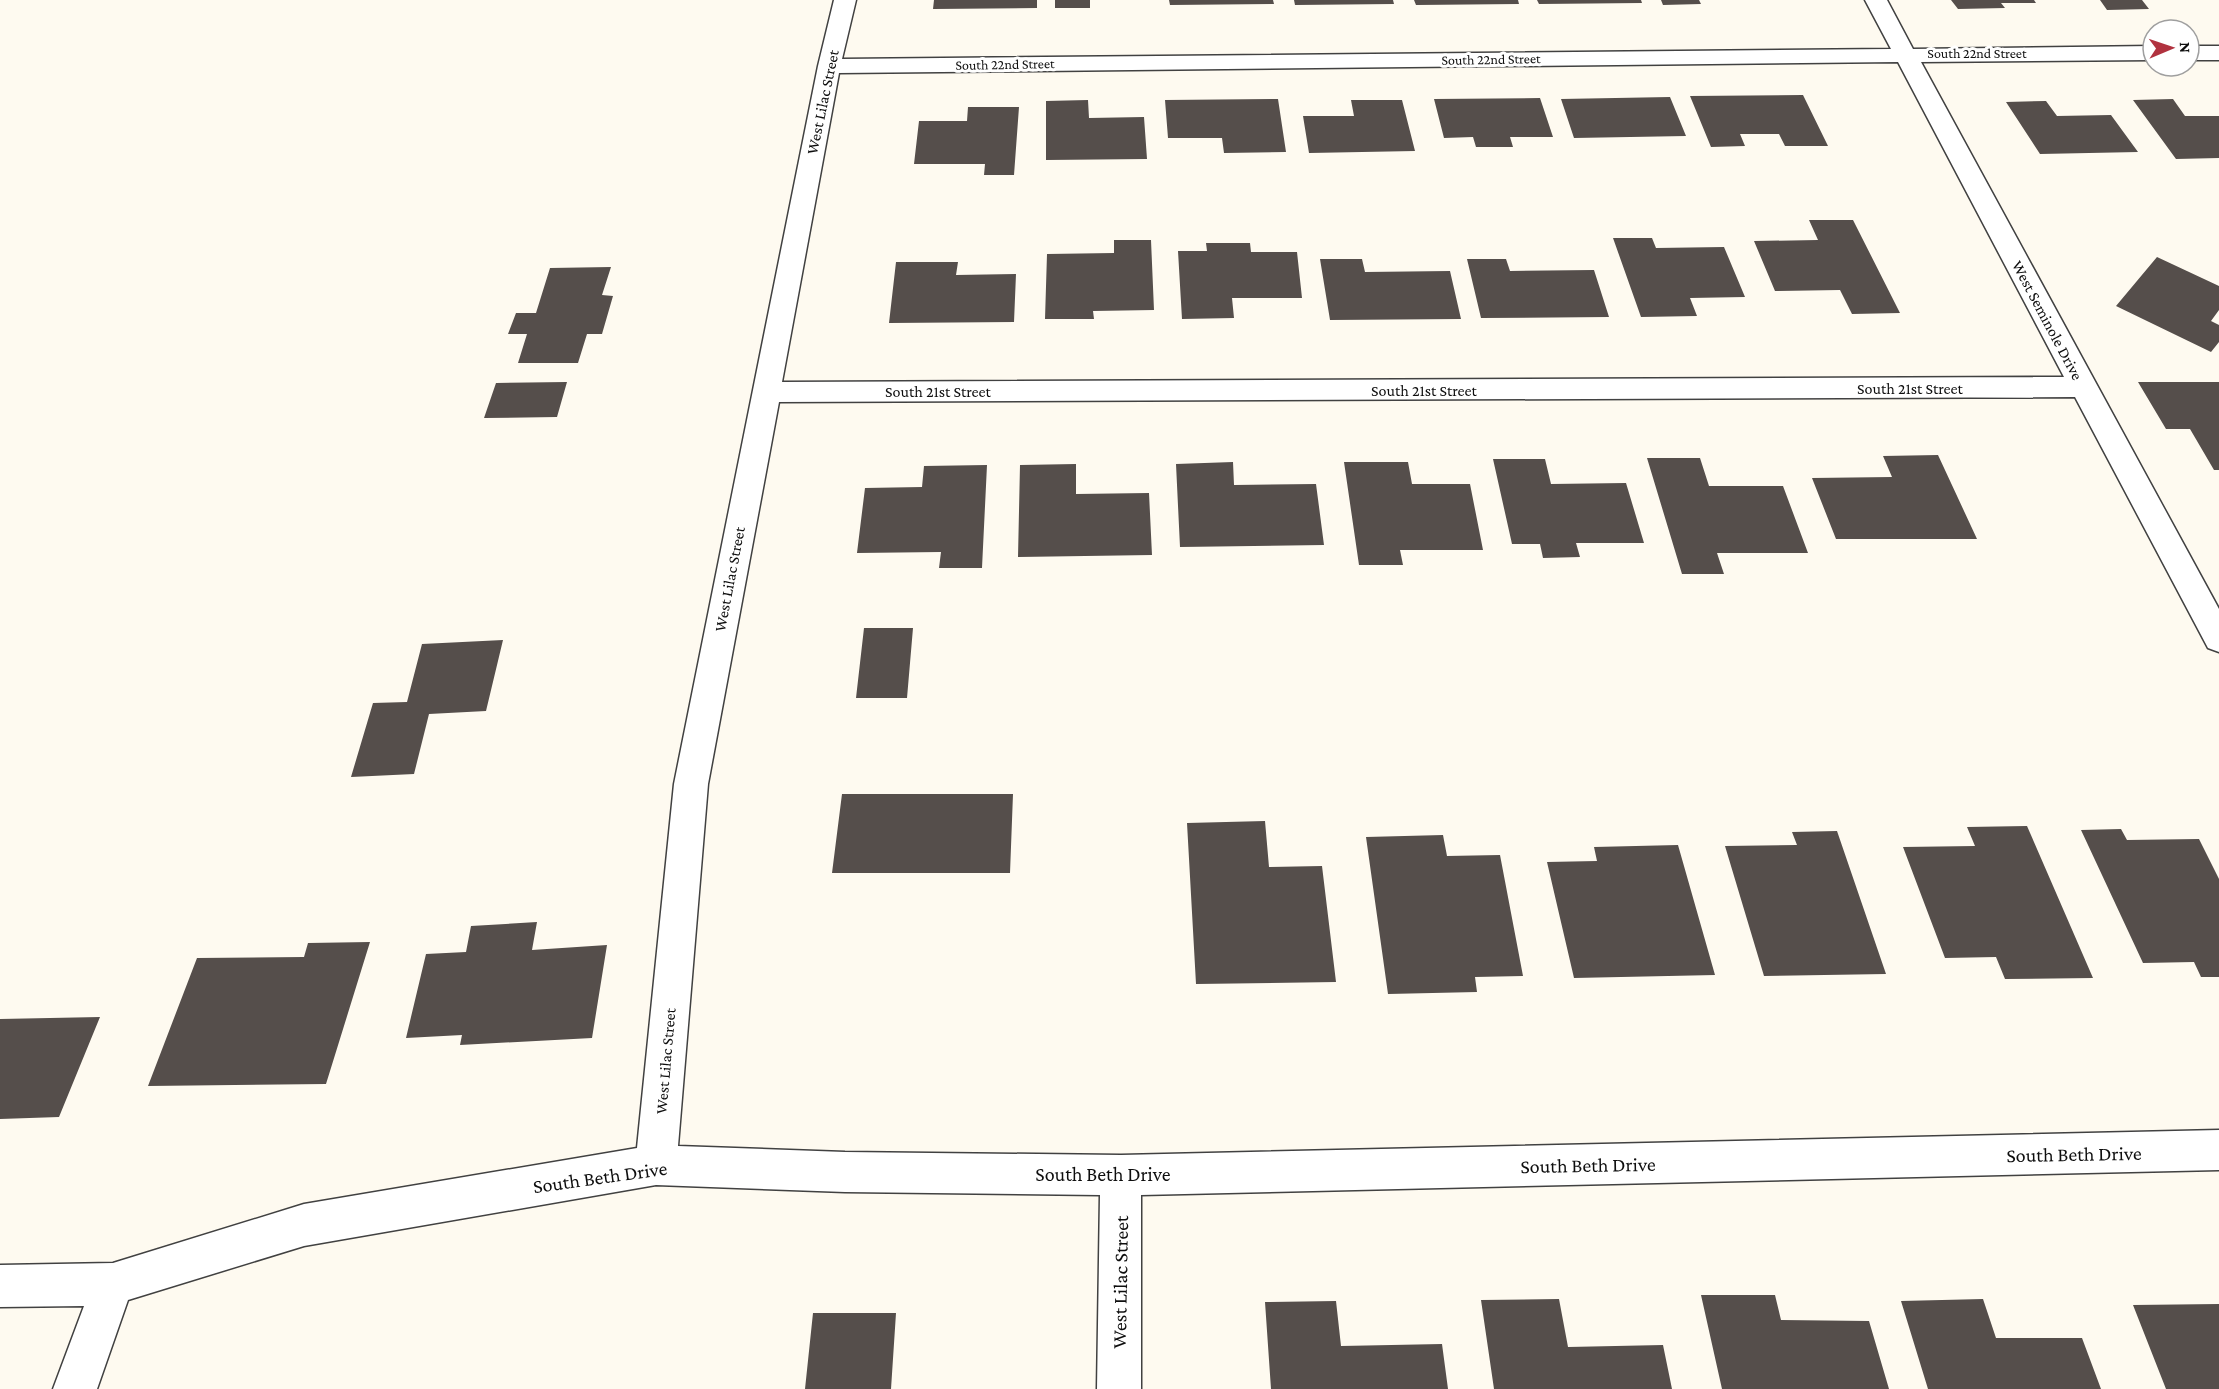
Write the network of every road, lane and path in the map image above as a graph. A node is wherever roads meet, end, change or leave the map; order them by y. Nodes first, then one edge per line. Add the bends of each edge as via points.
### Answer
1 (845, 0) edge
2 (1876, 0) edge
3 (2219, 52) edge
4 (2141, 53) edge
5 (2201, 53) edge
6 (1905, 54) junction
7 (829, 66) junction
8 (2084, 387) junction
9 (765, 392) junction
10 (2219, 639) edge
11 (2219, 1150) edge
12 (656, 1165) junction
13 (1121, 1175) junction
14 (113, 1284) junction
15 (0, 1286) edge
16 (75, 1389) edge
17 (1119, 1389) edge

1 - 7 street, West Lilac Street
2 - 6 street, West Seminole Drive
3 - 5 street
4 - 6 street, South 22nd Street
6 - 7 street, South 22nd Street
6 - 8 street, West Seminole Drive
7 - 9 street, West Lilac Street
8 - 9 street, South 21st Street
8 - 10 street, West Seminole Drive
9 - 12 street, West Lilac Street via 691,784
11 - 13 street, South Beth Drive
12 - 13 street, South Beth Drive
12 - 14 street, South Beth Drive via 304,1225
13 - 17 street, West Lilac Street
14 - 15 street, South Beth Drive
14 - 16 street

